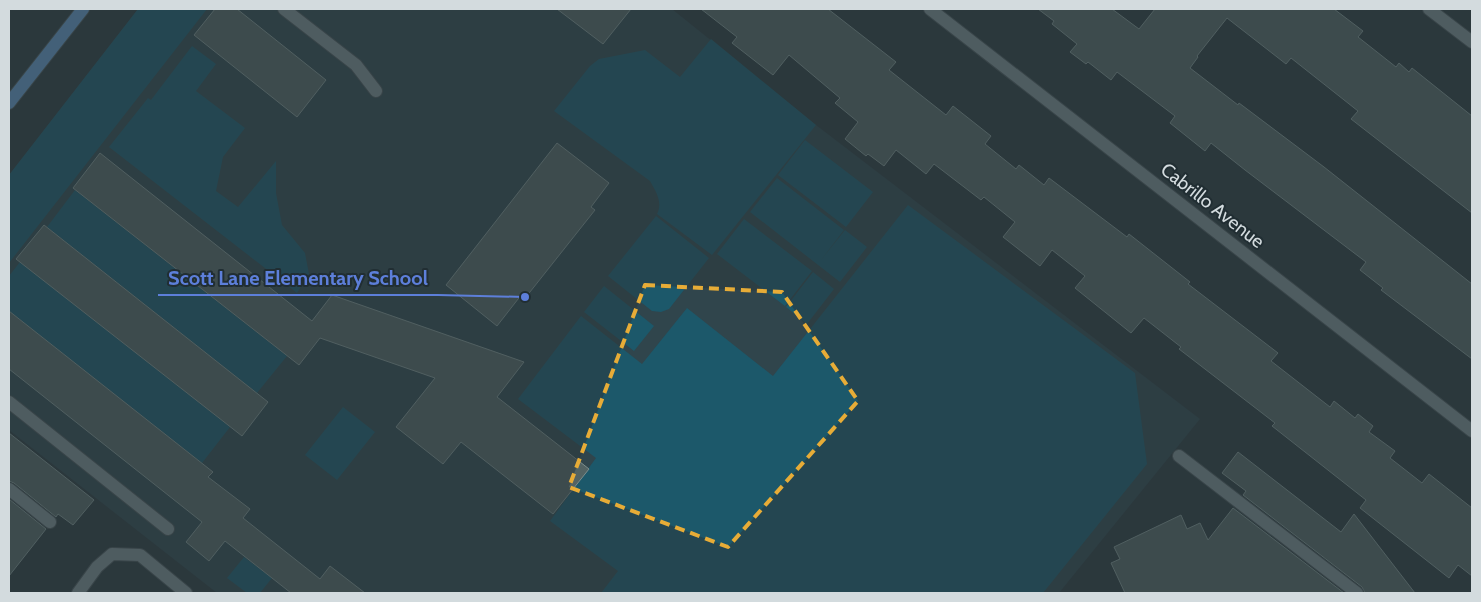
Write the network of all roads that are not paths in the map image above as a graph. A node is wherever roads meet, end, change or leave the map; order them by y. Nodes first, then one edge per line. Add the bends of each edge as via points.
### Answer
1 (83, 9) edge
2 (284, 9) edge
3 (930, 9) edge
4 (1429, 9) edge
5 (1472, 42) edge
6 (376, 91) dead end
7 (9, 103) edge
8 (9, 402) edge
9 (1472, 431) edge
10 (1178, 456) dead end
11 (9, 489) edge
12 (50, 522) dead end
13 (168, 528) dead end
14 (78, 593) edge
15 (186, 593) edge
16 (1358, 593) edge

1 - 7 main road
2 - 6 street via 356,64
3 - 9 street, Cabrillo Avenue
4 - 5 street
8 - 13 street
10 - 16 street
11 - 12 street
14 - 15 street via 112,554 140,554

